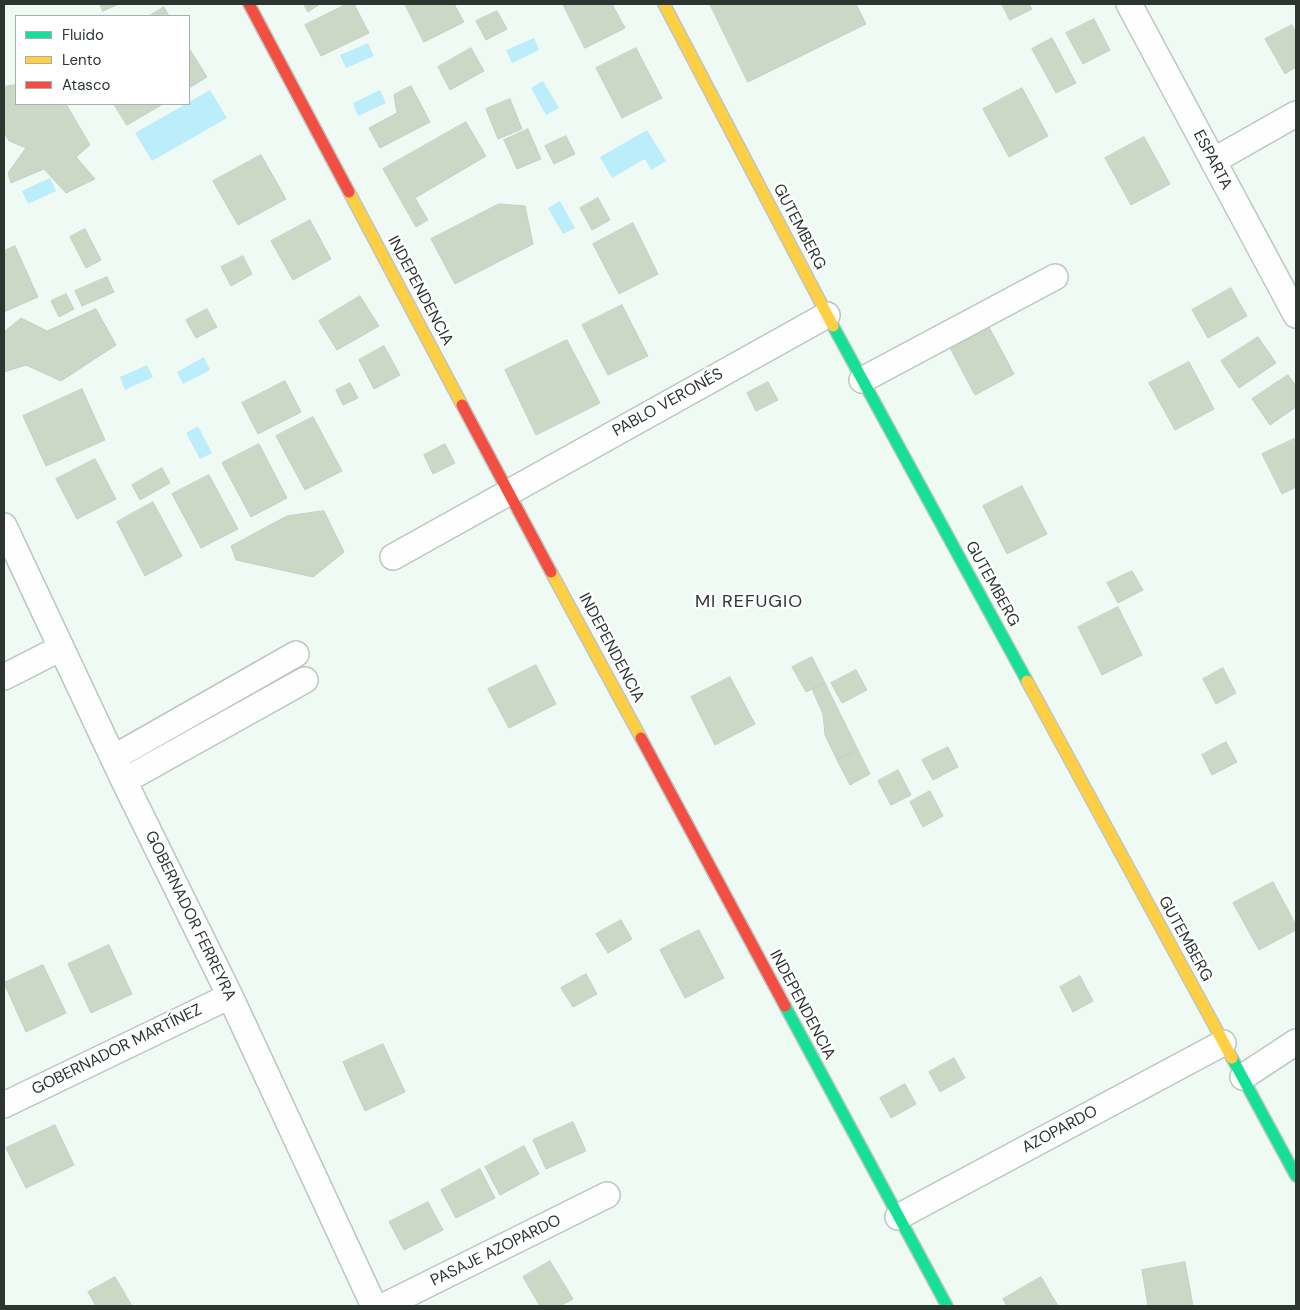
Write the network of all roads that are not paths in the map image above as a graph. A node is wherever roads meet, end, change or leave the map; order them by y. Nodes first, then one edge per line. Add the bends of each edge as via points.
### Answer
1 (248, 4) edge
2 (664, 4) edge
3 (1129, 4) edge
4 (1296, 114) edge
5 (1213, 161) junction
6 (1055, 276) dead end
7 (827, 315) junction
8 (1296, 315) edge
9 (862, 380) junction
10 (508, 492) junction
11 (7, 541) edge
12 (393, 558) dead end
13 (61, 648) junction
14 (296, 654) dead end
15 (4, 677) edge
16 (305, 680) dead end
17 (113, 758) junction
18 (124, 781) junction
19 (230, 996) junction
20 (1223, 1042) junction
21 (1296, 1042) edge
22 (1243, 1077) junction
23 (4, 1105) edge
24 (1296, 1176) edge
25 (608, 1195) dead end
26 (898, 1216) junction
27 (374, 1306) edge
28 (384, 1306) edge
29 (947, 1306) edge

1 - 10 street, INDEPENDENCIA
2 - 7 street, GUTEMBERG
3 - 5 street, ESPARTA
4 - 5 street
5 - 8 street, ESPARTA
6 - 9 street
7 - 9 street, GUTEMBERG
7 - 10 street, PABLO VERONÉS
9 - 20 street, GUTEMBERG
10 - 12 street, PABLO VERONÉS
10 - 26 street, INDEPENDENCIA
11 - 13 street, GOBERNADOR FERREYRA
13 - 15 street
13 - 17 street, GOBERNADOR FERREYRA
14 - 17 street
16 - 18 street
17 - 18 street, GOBERNADOR FERREYRA
18 - 19 street, GOBERNADOR FERREYRA
19 - 23 street, GOBERNADOR MARTÍNEZ
19 - 27 street, GOBERNADOR FERREYRA
20 - 22 street, GUTEMBERG
20 - 26 street, AZOPARDO
21 - 22 street
22 - 24 street, GUTEMBERG
25 - 28 street, PASAJE AZOPARDO
26 - 29 street, INDEPENDENCIA

